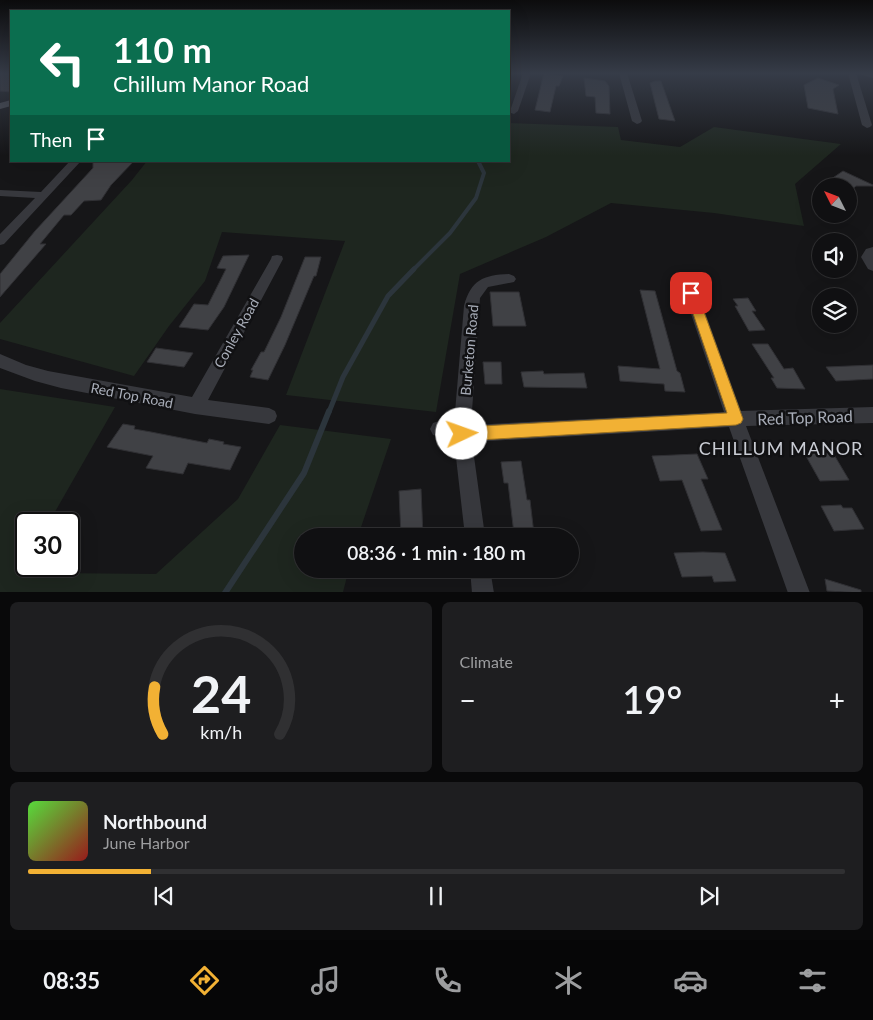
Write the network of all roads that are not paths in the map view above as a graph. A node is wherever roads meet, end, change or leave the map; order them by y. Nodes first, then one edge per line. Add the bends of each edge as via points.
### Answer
1 (518, 101) edge
2 (631, 101) edge
3 (860, 101) edge
4 (514, 111) dead end
5 (637, 121) dead end
6 (867, 125) dead end
7 (75, 162) edge
8 (0, 193) edge
9 (43, 195) junction
10 (0, 241) edge
11 (277, 258) dead end
12 (509, 279) dead end
13 (691, 293) dead end
14 (0, 360) edge
15 (195, 407) junction
16 (873, 415) edge
17 (269, 416) dead end
18 (736, 419) junction
19 (439, 429) dead end
20 (462, 434) junction
21 (474, 528) edge
22 (481, 578) edge
23 (483, 592) edge
24 (799, 592) edge

1 - 4 street
2 - 5 street
3 - 6 street
7 - 9 street
8 - 9 street
9 - 10 street
11 - 15 street, Conley Road
12 - 20 street, Burketon Road via 484,282 472,300
13 - 18 street
14 - 15 street, Red Top Road via 12,368
15 - 17 street, Red Top Road
16 - 18 street, Red Top Road
18 - 20 street, Red Top Road
18 - 24 street
19 - 20 street, Red Top Road
20 - 21 street, Burketon Road
22 - 23 street

